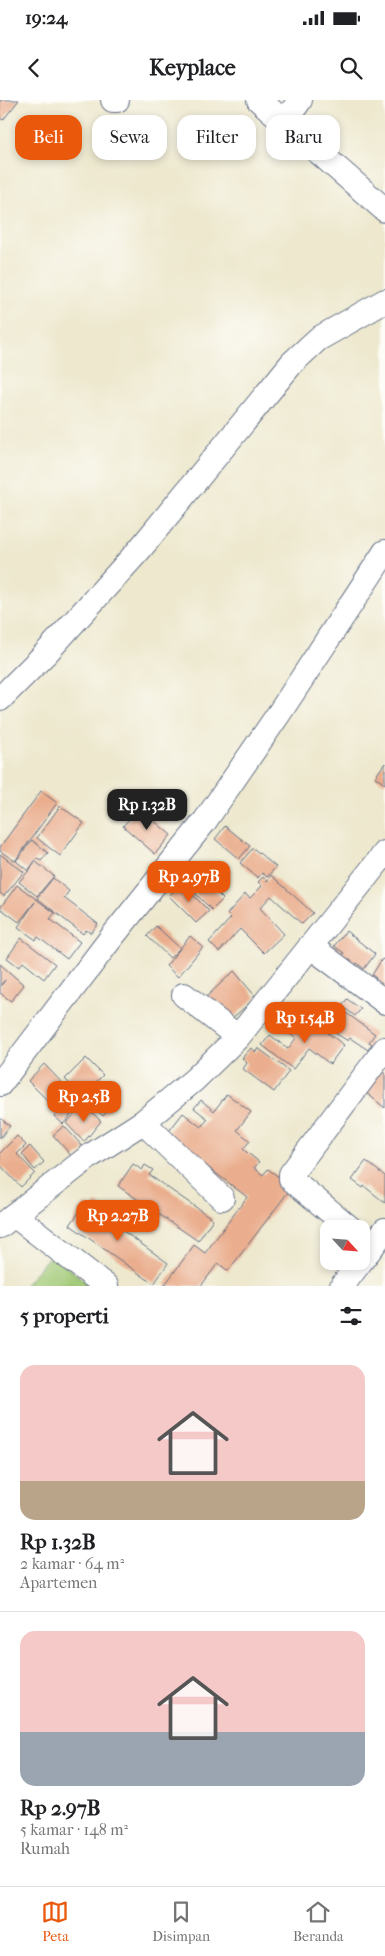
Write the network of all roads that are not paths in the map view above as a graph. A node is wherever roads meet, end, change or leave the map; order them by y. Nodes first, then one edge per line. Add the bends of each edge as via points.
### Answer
1 (113, 100) edge
2 (117, 100) edge
3 (259, 100) edge
4 (300, 100) edge
5 (275, 115) edge
6 (290, 115) edge
7 (328, 160) edge
8 (385, 210) edge
9 (385, 301) edge
10 (385, 552) edge
11 (0, 699) edge
12 (385, 853) edge
13 (310, 946) junction
14 (184, 995) dead end
15 (385, 1002) edge
16 (238, 1037) junction
17 (385, 1049) edge
18 (0, 1084) edge
19 (143, 1122) junction
20 (222, 1198) dead end
21 (7, 1220) edge
22 (340, 1220) edge
23 (353, 1270) edge
24 (106, 1286) edge
25 (342, 1286) edge

1 - 2 street
3 - 5 street
4 - 6 street
7 - 8 street
9 - 11 street via 318,339 292,363 140,549
10 - 18 street via 205,821
12 - 13 street
13 - 15 street
13 - 16 street
14 - 16 street
16 - 19 street via 194,1080
17 - 22 street via 291,1174 291,1179
19 - 20 street
19 - 21 street via 90,1156
21 - 24 street
23 - 25 street

